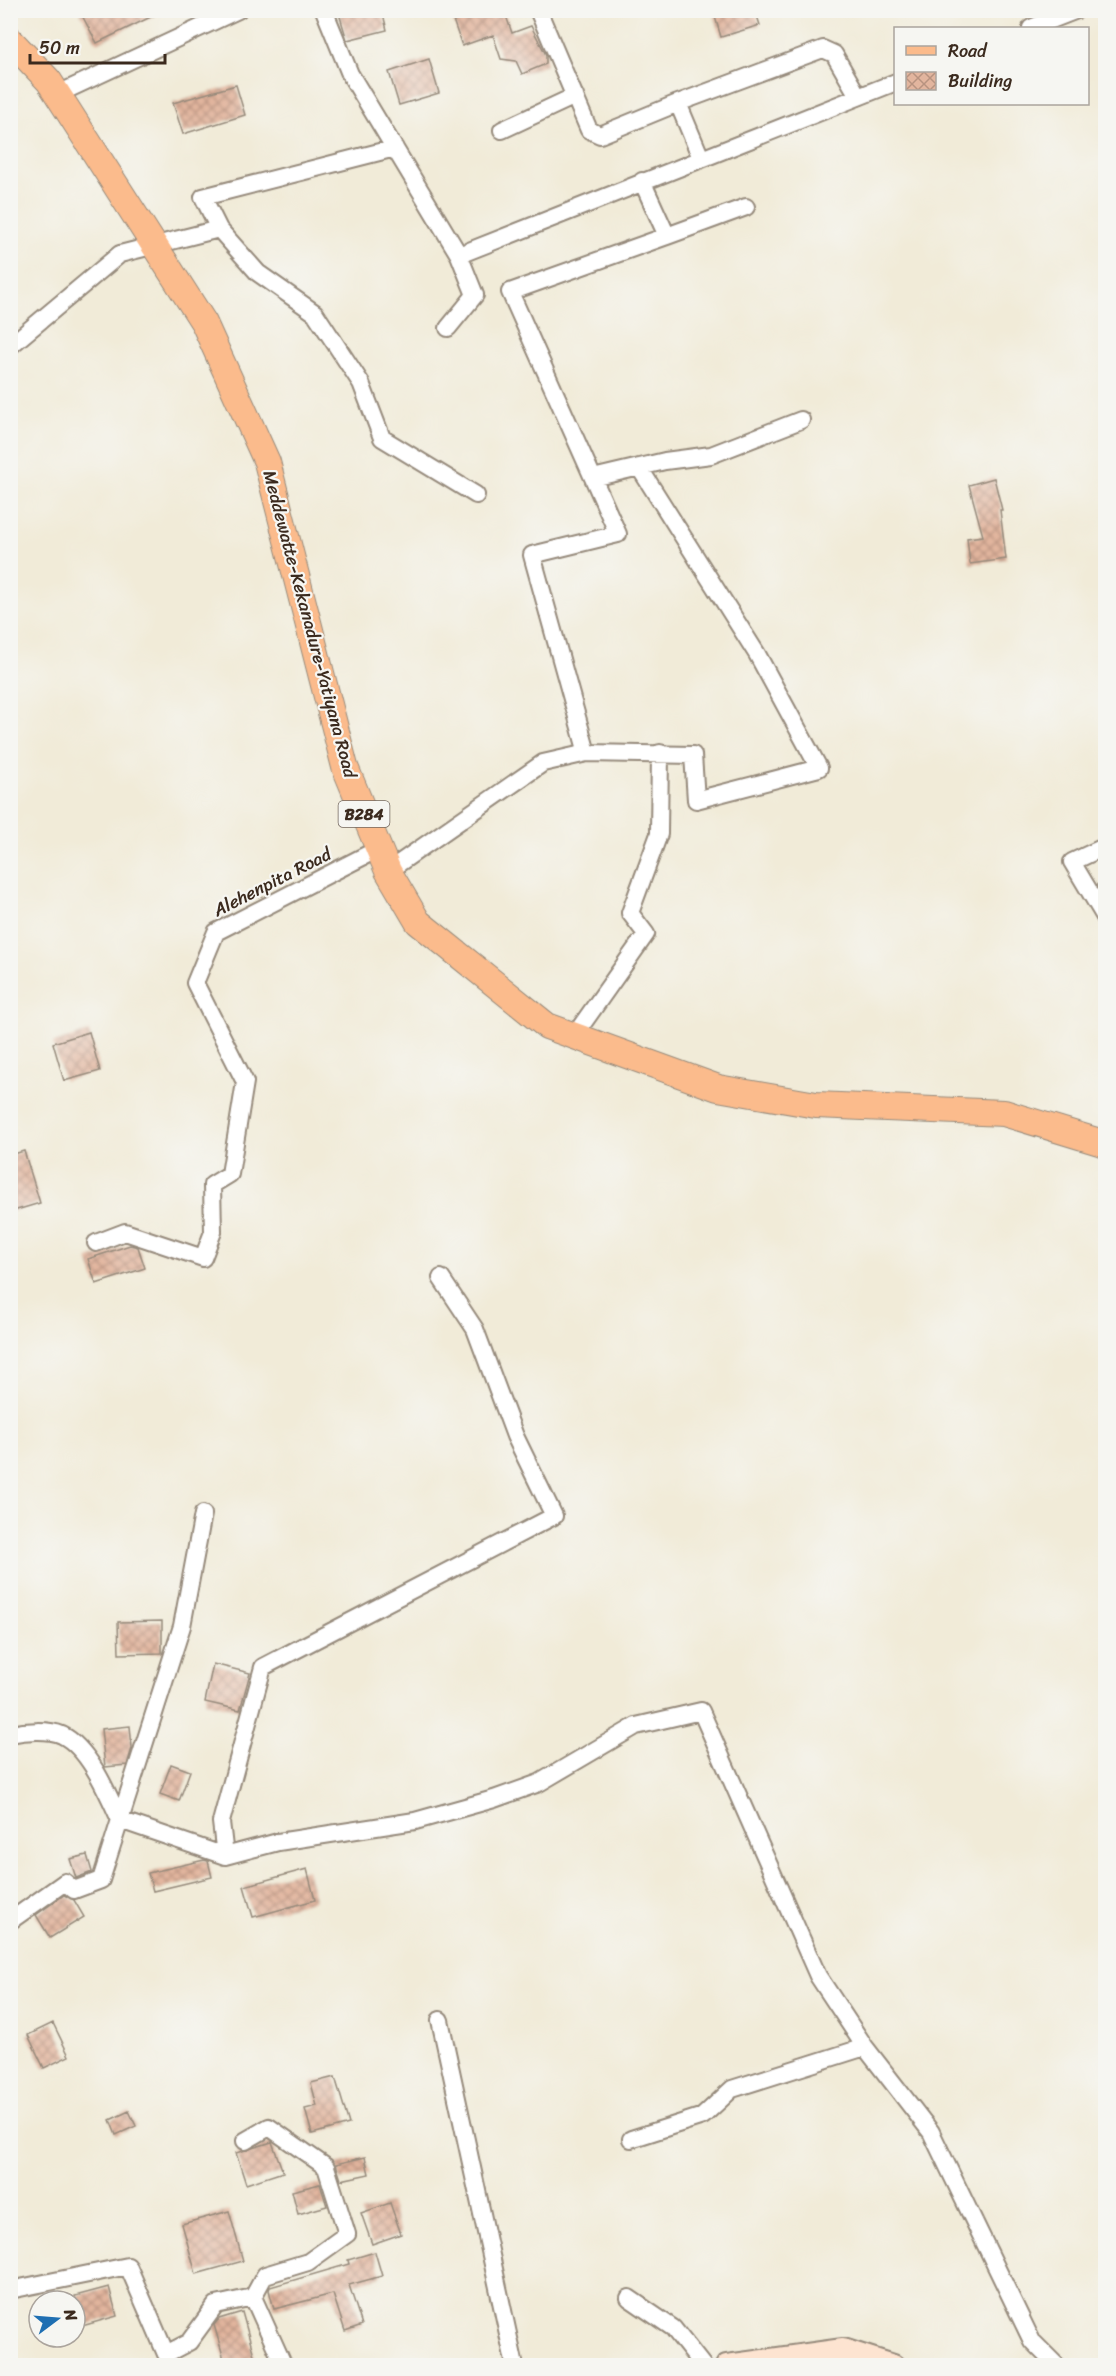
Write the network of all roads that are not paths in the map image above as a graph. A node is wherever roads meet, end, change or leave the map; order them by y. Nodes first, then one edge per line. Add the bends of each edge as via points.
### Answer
1 (238, 10) edge
2 (324, 10) edge
3 (538, 10) edge
4 (1077, 10) edge
5 (1034, 27) edge
6 (10, 40) edge
7 (894, 83) edge
8 (58, 94) junction
9 (575, 96) junction
10 (858, 96) junction
11 (678, 103) junction
12 (502, 130) dead end
13 (394, 148) junction
14 (700, 159) junction
15 (642, 182) junction
16 (746, 207) dead end
17 (219, 229) junction
18 (667, 236) junction
19 (155, 245) junction
20 (459, 255) junction
21 (448, 328) dead end
22 (10, 346) edge
23 (801, 420) dead end
24 (639, 467) junction
25 (593, 478) junction
26 (476, 495) dead end
27 (587, 753) junction
28 (660, 753) junction
29 (1106, 846) edge
30 (383, 860) junction
31 (1106, 919) edge
32 (574, 1036) junction
33 (1106, 1144) edge
34 (96, 1242) dead end
35 (441, 1278) dead end
36 (203, 1514) dead end
37 (10, 1734) edge
38 (120, 1820) junction
39 (225, 1856) junction
40 (10, 1921) edge
41 (440, 2020) dead end
42 (865, 2047) junction
43 (631, 2139) dead end
44 (245, 2141) dead end
45 (10, 2290) edge
46 (253, 2297) junction
47 (628, 2298) dead end
48 (769, 2363) edge
49 (284, 2366) edge
50 (514, 2366) edge
51 (703, 2366) edge
52 (727, 2366) edge
53 (893, 2366) edge
54 (1058, 2366) edge

1 - 8 street
2 - 13 street via 351,74
3 - 9 street
4 - 5 street
6 - 8 main road, Meddewatte-Kekanadure-Yatiyana Road / B284
7 - 10 street
8 - 19 main road, Meddewatte-Kekanadure-Yatiyana Road / B284
9 - 11 street via 588,130 600,135
9 - 12 street
10 - 11 street via 834,54 823,49
10 - 14 street
11 - 14 street
13 - 17 street via 203,197
13 - 20 street
14 - 15 street
15 - 18 street
15 - 20 street
16 - 18 street
17 - 19 street
17 - 26 street via 258,273 315,313 361,383 382,438
18 - 25 street via 510,292
19 - 22 street via 120,254
19 - 30 main road, Meddewatte-Kekanadure-Yatiyana Road / B284 via 204,323 267,462 345,767
20 - 21 street via 474,295
23 - 24 street via 711,455
24 - 25 street
24 - 28 street via 757,654 819,768 696,800 693,755
25 - 27 street via 618,534 532,555
27 - 28 street
27 - 30 street via 543,763
28 - 32 street via 659,834 630,913 646,934
29 - 31 street via 1072,862
30 - 32 main road, Meddewatte-Kekanadure-Yatiyana Road / B284 via 418,922 547,1026
30 - 34 street, Alehenpita Road via 216,932 195,983 245,1082 230,1174 212,1185 213,1232 204,1258 125,1232
32 - 33 main road, Meddewatte-Kekanadure-Yatiyana Road / B284 via 718,1088 816,1105 1005,1113
35 - 39 street via 475,1329 515,1436 554,1516 263,1667 221,1822
36 - 38 street via 182,1626
37 - 38 street via 27,1731 62,1736 88,1759
38 - 39 street
38 - 40 street via 101,1880 74,1890 65,1882
39 - 42 street via 278,1842 415,1821 495,1799 539,1783 636,1726 701,1711 818,1976
41 - 50 street
42 - 43 street via 732,2089 703,2116
42 - 54 street via 931,2132 1032,2341
44 - 46 street via 269,2127 326,2167 348,2234 308,2262 265,2275
45 - 46 street via 128,2266 166,2354 189,2342 216,2305
46 - 49 street
47 - 51 street via 673,2328
48 - 52 street
48 - 53 street via 843,2350

